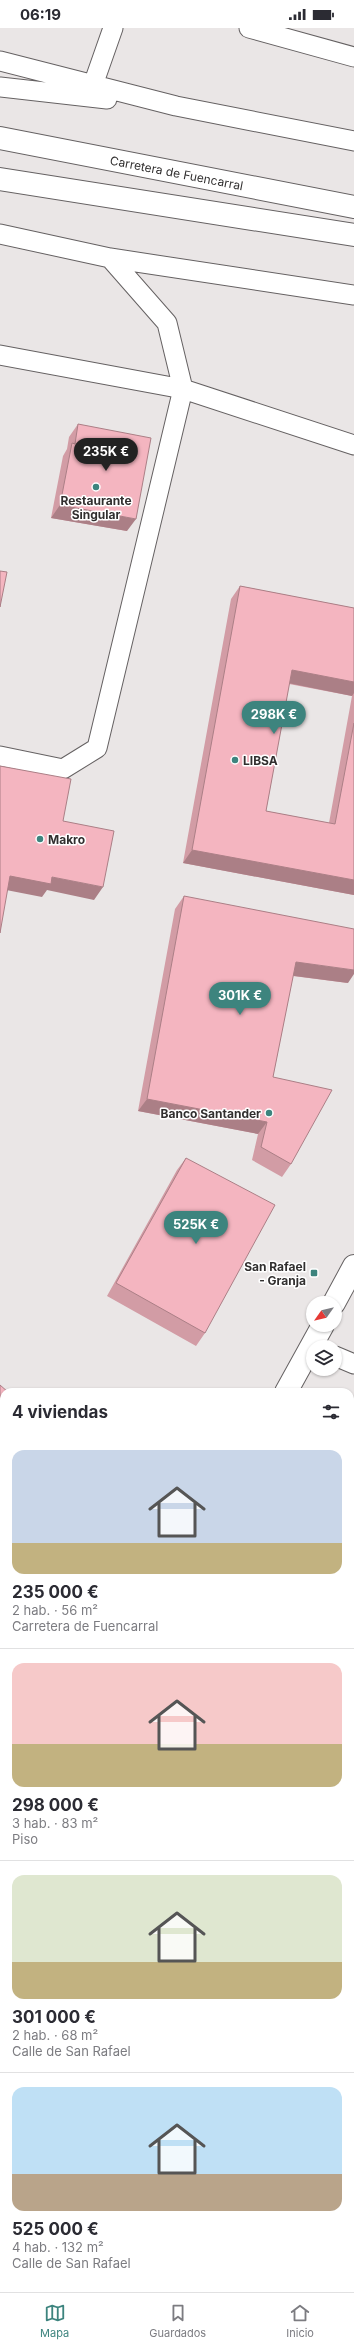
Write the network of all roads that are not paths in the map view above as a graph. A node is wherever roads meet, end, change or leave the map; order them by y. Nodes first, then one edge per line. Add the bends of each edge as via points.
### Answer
1 (113, 28) edge
2 (249, 28) edge
3 (353, 53) edge
4 (0, 61) edge
5 (93, 85) junction
6 (0, 87) edge
7 (176, 106) junction
8 (0, 138) edge
9 (354, 141) edge
10 (0, 179) edge
11 (354, 207) edge
12 (0, 234) edge
13 (354, 235) edge
14 (110, 258) junction
15 (354, 295) edge
16 (0, 355) edge
17 (183, 389) junction
18 (354, 445) edge
19 (0, 756) edge
20 (354, 1266) edge
21 (338, 1296) edge
22 (342, 1359) edge
23 (306, 1360) edge
24 (354, 1364) edge
25 (289, 1388) edge

1 - 5 lane
2 - 3 lane
4 - 5 lane
5 - 7 lane
6 - 7 lane
7 - 9 lane
8 - 11 main road, Carretera de Fuencarral
10 - 13 main road
12 - 14 lane
14 - 15 lane
14 - 17 lane via 167,323
16 - 17 lane
17 - 18 lane
17 - 19 lane via 97,748 64,768
20 - 21 main road
22 - 24 lane
23 - 25 main road

